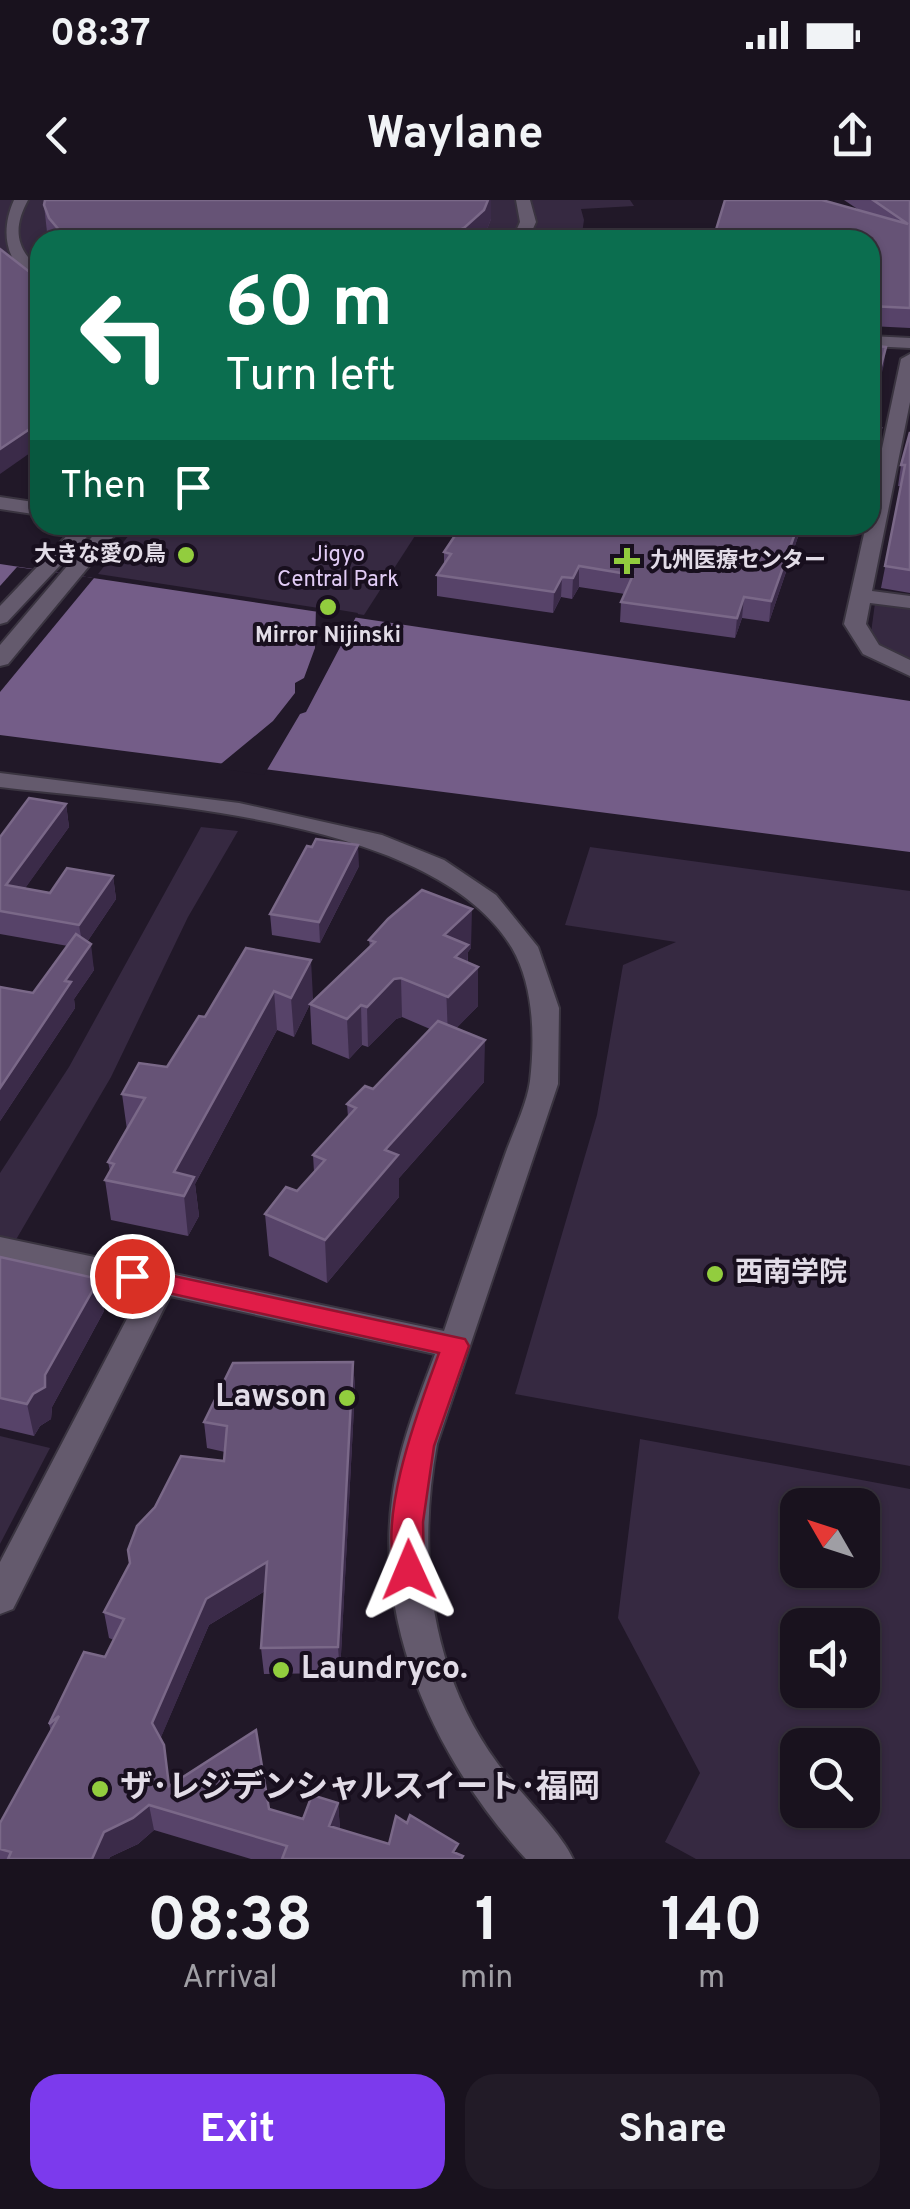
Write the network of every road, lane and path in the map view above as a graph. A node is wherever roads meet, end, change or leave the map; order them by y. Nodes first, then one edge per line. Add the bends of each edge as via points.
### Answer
1 (21, 200) edge
2 (523, 200) edge
3 (524, 230) edge
4 (30, 268) edge
5 (880, 342) edge
6 (910, 343) edge
7 (880, 350) edge
8 (910, 351) edge
9 (910, 359) edge
10 (902, 436) edge
11 (0, 503) edge
12 (30, 508) edge
13 (880, 520) edge
14 (79, 535) edge
15 (105, 535) edge
16 (876, 535) edge
17 (860, 596) junction
18 (910, 602) edge
19 (0, 618) edge
20 (0, 659) edge
21 (910, 668) edge
22 (0, 780) edge
23 (0, 1248) edge
24 (162, 1283) junction
25 (455, 1346) junction
26 (0, 1598) edge
27 (553, 1859) edge

1 - 4 street via 6,238
2 - 3 street
5 - 6 street
7 - 8 street
9 - 10 street
10 - 13 street
11 - 12 street
14 - 19 street
15 - 20 street
16 - 17 street
17 - 18 street
17 - 21 street via 855,624 862,642
22 - 25 street via 284,815 349,830 454,878 518,938 547,1004 547,1067
23 - 24 street
24 - 25 street
24 - 26 street
25 - 27 street via 413,1482 407,1544 412,1596 425,1657 457,1733 495,1792

